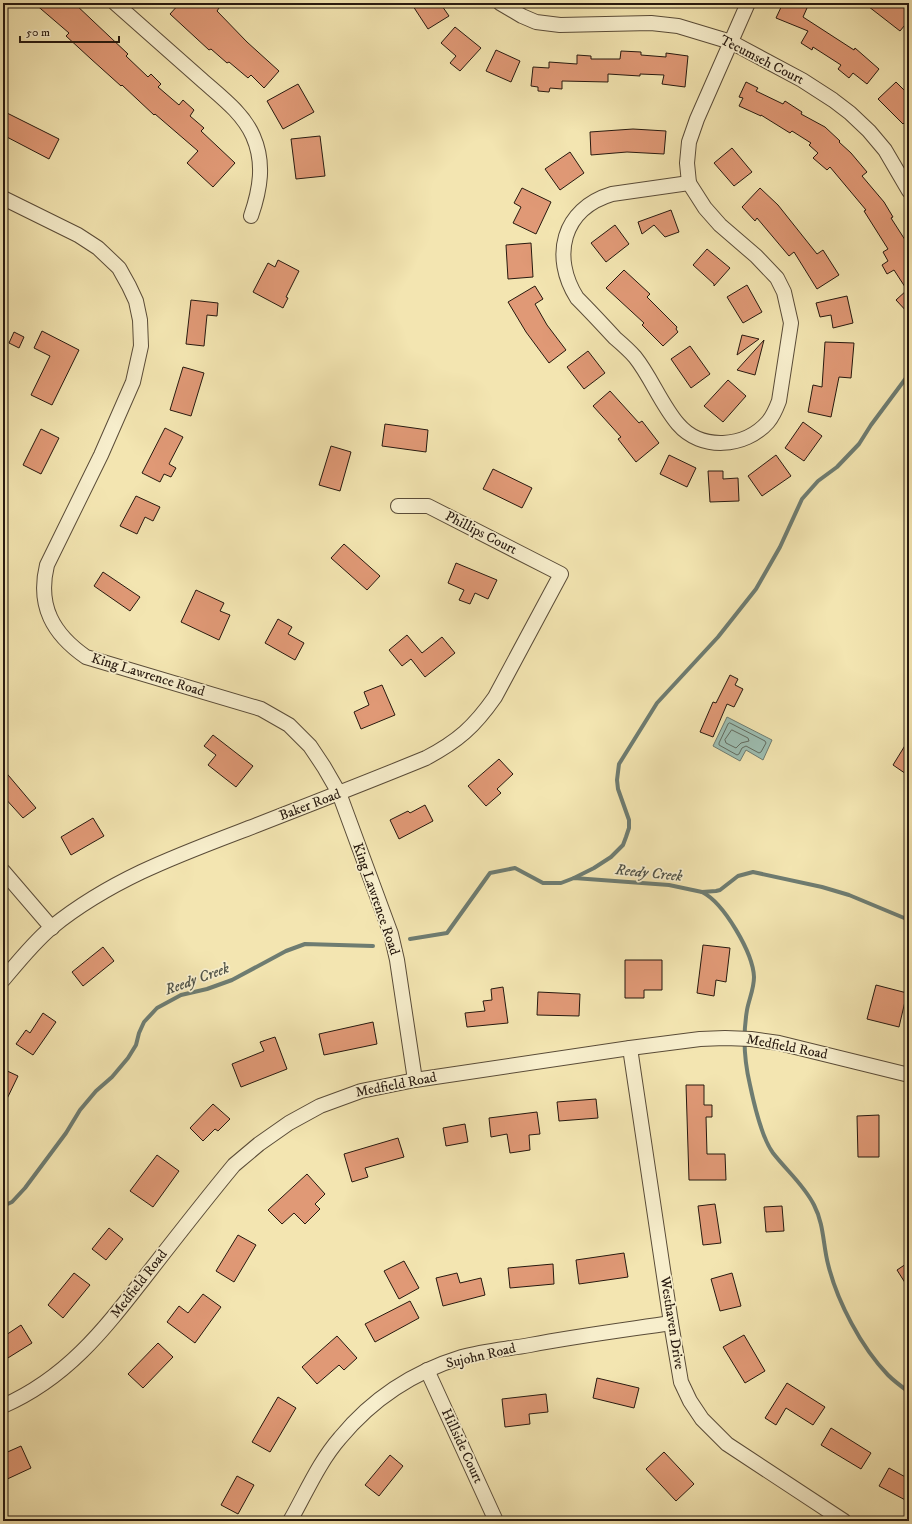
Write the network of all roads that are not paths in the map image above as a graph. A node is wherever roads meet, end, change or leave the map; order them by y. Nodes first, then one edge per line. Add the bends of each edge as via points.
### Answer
1 (115, 3) edge
2 (500, 3) edge
3 (748, 3) edge
4 (732, 42) junction
5 (689, 183) junction
6 (909, 191) edge
7 (3, 198) edge
8 (251, 216) dead end
9 (398, 506) dead end
10 (561, 574) joint
11 (339, 793) junction
12 (3, 871) edge
13 (52, 928) junction
14 (3, 980) edge
15 (630, 1048) junction
16 (909, 1075) edge
17 (415, 1080) junction
18 (671, 1323) junction
19 (427, 1370) junction
20 (3, 1406) edge
21 (290, 1521) edge
22 (496, 1521) edge
23 (844, 1521) edge

1 - 8 street via 221,97 248,127 260,165 257,199
2 - 4 street, Tecumseh Court via 536,22 560,25 651,23 678,26
3 - 4 street
4 - 5 street via 696,120 687,163
4 - 6 street, Tecumseh Court via 802,80 850,113 885,150
5 - 5 street via 612,194 590,204 575,218 568,231 564,241 563,265 570,288 577,298 635,357 678,424 702,440 720,443 738,441 759,430 775,412 791,323 784,292 776,278 756,256 714,219
7 - 11 street, King Lawrence Road via 78,235 98,248 119,268 136,301 140,320 141,346 133,382 101,455 47,565 44,577 45,593 49,614 55,627 64,639 86,657 261,709 290,725 310,746
9 - 10 street, Phillips Court via 428,506
10 - 11 street, Baker Road via 495,698 473,726 459,738 426,758
11 - 13 street, Baker Road via 143,870 102,892
11 - 17 street, King Lawrence Road via 391,934
12 - 13 street
13 - 14 street, Baker Road
15 - 16 street, Medfield Road via 700,1039 751,1039 779,1043
15 - 17 street, Medfield Road
15 - 18 street, Westhaven Drive
17 - 20 street, Medfield Road via 361,1091 320,1106 259,1144 234,1165 108,1324 78,1356 49,1381
18 - 19 street, Sujohn Road via 472,1355
18 - 23 street, Westhaven Drive via 681,1382 702,1419 727,1444
19 - 21 street, Sujohn Road via 385,1394 359,1416 323,1462
19 - 22 street, Hillside Court

